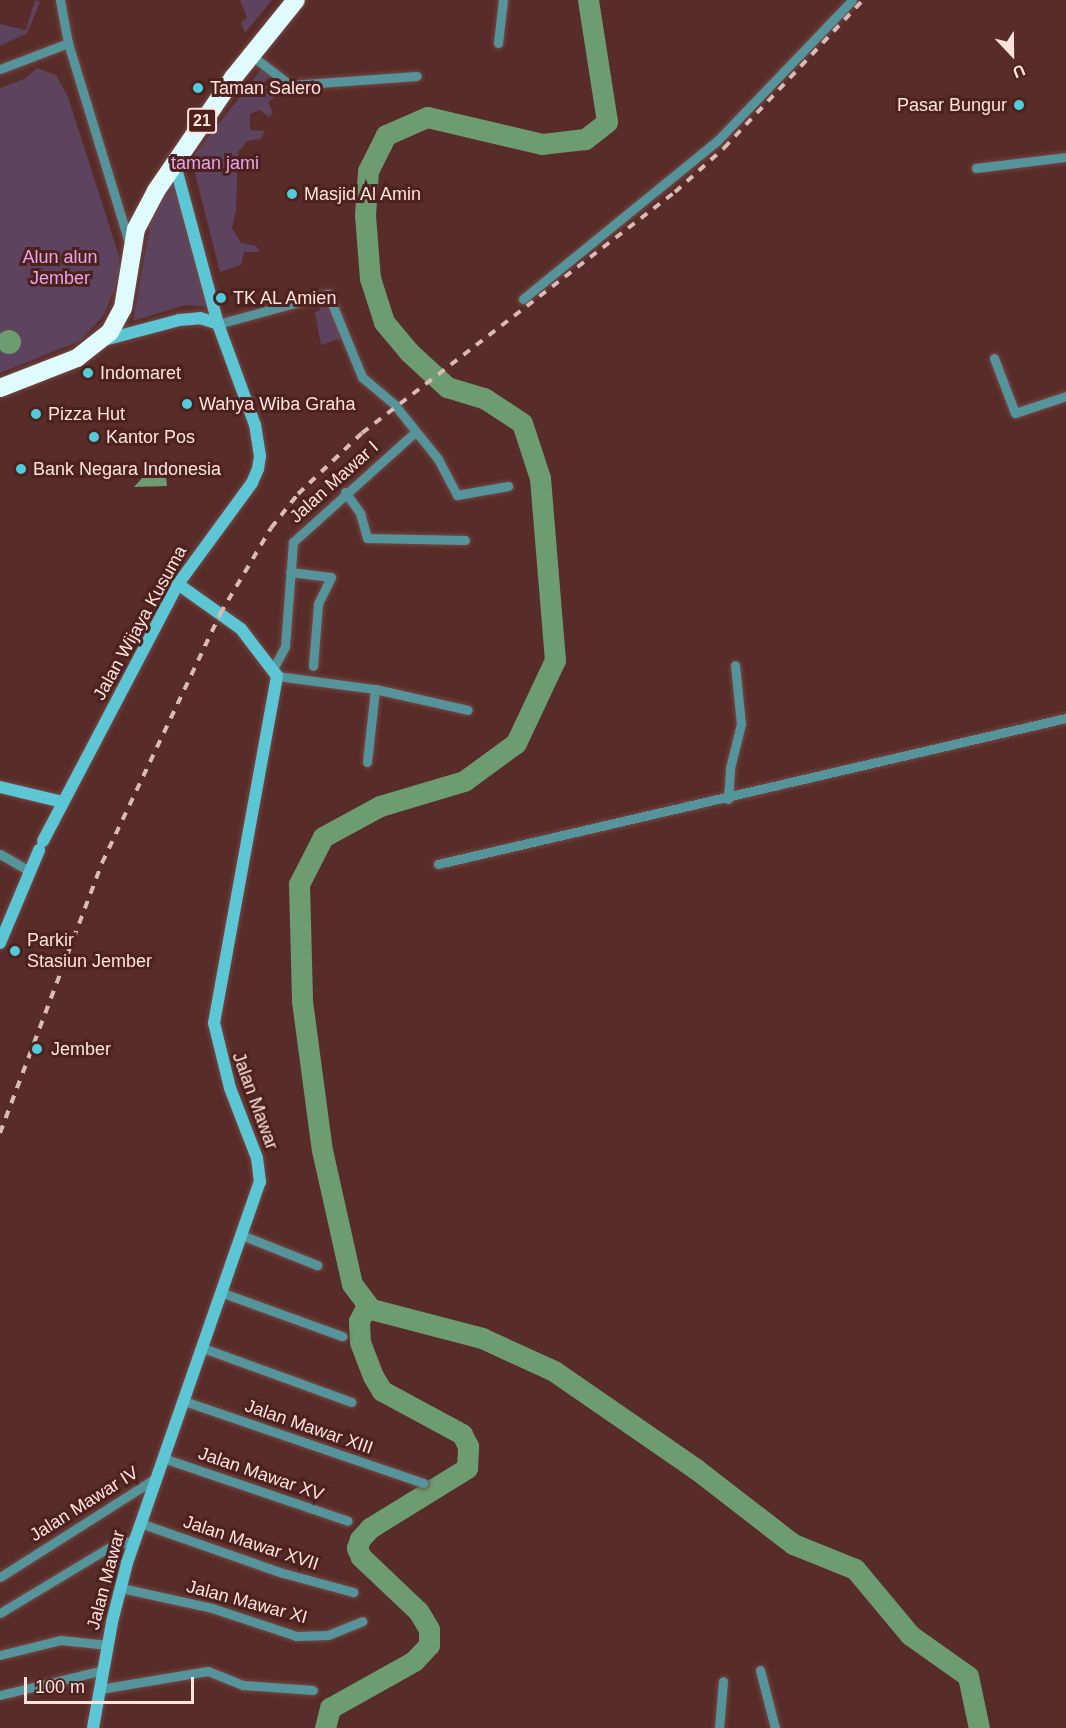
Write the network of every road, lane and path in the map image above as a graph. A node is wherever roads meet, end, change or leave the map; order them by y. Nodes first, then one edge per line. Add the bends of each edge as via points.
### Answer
1 (60, 0) edge
2 (296, 0) edge
3 (503, 0) edge
4 (852, 0) edge
5 (68, 43) junction
6 (498, 43) dead end
7 (251, 55) junction
8 (0, 69) edge
9 (417, 76) dead end
10 (1066, 157) edge
11 (174, 160) junction
12 (976, 168) dead end
13 (132, 254) junction
14 (524, 298) dead end
15 (218, 324) junction
16 (102, 341) junction
17 (994, 358) dead end
18 (0, 388) edge
19 (1066, 396) edge
20 (415, 432) junction
21 (508, 486) dead end
22 (345, 492) junction
23 (465, 540) dead end
24 (290, 572) junction
25 (178, 584) junction
26 (735, 665) dead end
27 (313, 666) dead end
28 (275, 673) junction
29 (375, 688) junction
30 (468, 710) dead end
31 (1066, 718) edge
32 (366, 762) dead end
33 (0, 787) edge
34 (728, 799) junction
35 (63, 802) junction
36 (0, 855) edge
37 (438, 864) dead end
38 (28, 870) junction
39 (0, 943) edge
40 (244, 1236) junction
41 (317, 1265) dead end
42 (224, 1293) junction
43 (342, 1336) dead end
44 (203, 1348) junction
45 (184, 1401) junction
46 (351, 1402) dead end
47 (163, 1458) junction
48 (156, 1478) junction
49 (423, 1484) dead end
50 (348, 1521) dead end
51 (140, 1523) junction
52 (134, 1540) junction
53 (0, 1576) edge
54 (121, 1588) junction
55 (353, 1592) dead end
56 (0, 1613) edge
57 (362, 1622) dead end
58 (108, 1645) junction
59 (0, 1655) edge
60 (103, 1670) junction
61 (760, 1670) dead end
62 (723, 1681) dead end
63 (100, 1689) junction
64 (314, 1690) dead end
65 (0, 1695) edge
66 (93, 1728) edge
67 (719, 1728) edge
68 (776, 1728) edge

1 - 5 street
2 - 7 highway, 21
3 - 6 street
4 - 14 street via 717,141
5 - 8 street
5 - 13 street
7 - 9 street via 290,85
7 - 11 highway, 21
10 - 12 street
11 - 13 highway, 21 via 138,223
11 - 15 street, Jalan Wijaya Kusuma
13 - 16 highway, 21 via 123,308
15 - 16 street via 200,318 179,320
15 - 20 street via 328,294 362,377 381,389
15 - 25 street, Jalan Wijaya Kusuma via 255,425 260,456 252,483
16 - 18 highway, 21 via 77,358
17 - 19 street via 1016,413
20 - 21 street via 438,459 458,496
20 - 22 street, Jalan Mawar I
22 - 23 street via 360,513 368,537
22 - 24 street, Jalan Mawar I via 293,542
24 - 27 street via 331,577 318,604
24 - 28 street, Jalan Mawar I via 285,646
25 - 28 street via 241,629
25 - 35 street, Jalan Wijaya Kusuma
26 - 34 street via 741,724 730,768
28 - 29 street
28 - 40 street, Jalan Mawar via 214,1023 230,1088 258,1158 260,1182
29 - 30 street
29 - 32 street
31 - 34 street
33 - 35 street
34 - 37 street
35 - 38 street, Jalan Wijaya Kusuma
36 - 38 street
38 - 39 street, Jalan Wijaya Kusuma
40 - 41 street
40 - 42 street, Jalan Mawar
42 - 43 street
42 - 44 street, Jalan Mawar
44 - 45 street, Jalan Mawar
44 - 46 street
45 - 47 street, Jalan Mawar
45 - 49 street, Jalan Mawar XIII
47 - 48 street, Jalan Mawar
47 - 50 street, Jalan Mawar XV
48 - 51 street, Jalan Mawar
48 - 53 street, Jalan Mawar IV
51 - 52 street, Jalan Mawar
51 - 55 street, Jalan Mawar XVII via 283,1573
52 - 54 street, Jalan Mawar
52 - 56 street via 113,1545
54 - 57 street, Jalan Mawar XI via 212,1608 296,1636 328,1635
54 - 58 street, Jalan Mawar
58 - 59 street via 61,1641
58 - 60 street, Jalan Mawar
60 - 63 street, Jalan Mawar
60 - 65 street
61 - 68 street
62 - 67 street
63 - 64 street via 208,1671 243,1685
63 - 66 street, Jalan Mawar

